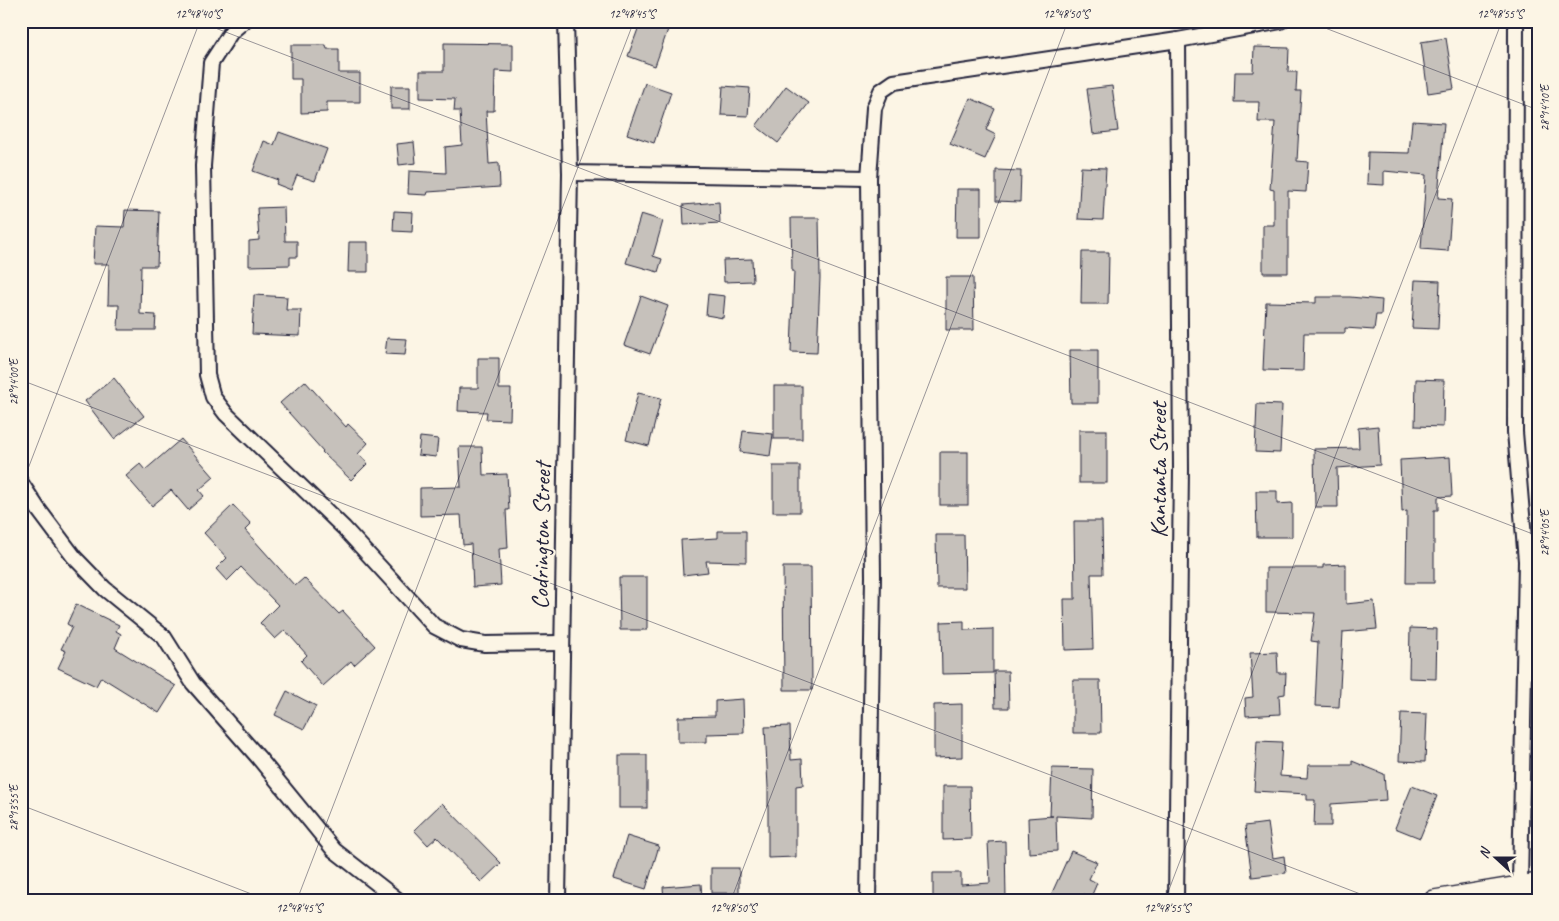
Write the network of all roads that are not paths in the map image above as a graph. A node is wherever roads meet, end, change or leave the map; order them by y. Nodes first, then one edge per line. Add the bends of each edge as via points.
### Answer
1 (244, 21) edge
2 (566, 21) edge
3 (1281, 21) edge
4 (1516, 21) edge
5 (1178, 40) junction
6 (570, 174) junction
7 (869, 178) junction
8 (21, 483) edge
9 (562, 643) junction
10 (1528, 889) edge
11 (398, 900) edge
12 (558, 900) edge
13 (868, 900) edge
14 (1176, 900) edge
15 (1434, 900) edge

1 - 9 street via 231,32 211,63 203,166 207,375 213,397 226,414 344,528 434,626 461,640 485,644
2 - 6 street, Codrington Street
3 - 5 street
4 - 10 street via 1515,432 1526,560
5 - 7 street via 894,82 881,91 874,108
5 - 14 street, Kantanta Street via 1181,470
6 - 7 street
6 - 9 street, Codrington Street
7 - 13 street via 873,576
8 - 11 street via 74,557 105,589 164,637 194,683 334,850
9 - 12 street, Codrington Street
10 - 15 main road

